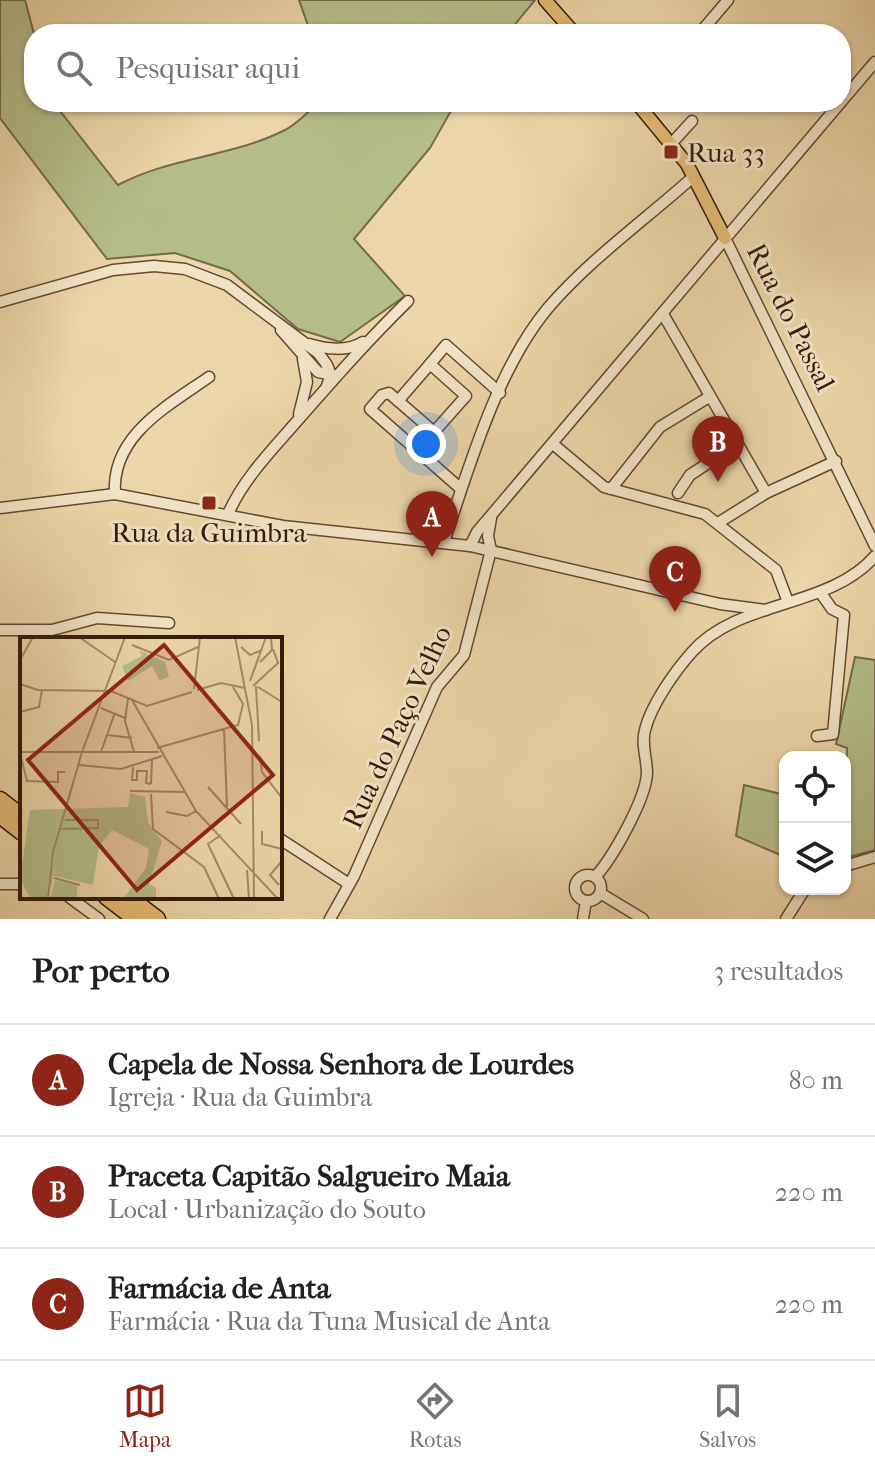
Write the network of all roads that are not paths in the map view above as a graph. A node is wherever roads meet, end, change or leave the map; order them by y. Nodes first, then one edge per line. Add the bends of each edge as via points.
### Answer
1 (545, 0) edge
2 (728, 0) edge
3 (566, 24) edge
4 (708, 24) edge
5 (875, 62) edge
6 (851, 90) edge
7 (645, 112) edge
8 (832, 112) edge
9 (692, 121) dead end
10 (672, 143) junction
11 (693, 177) junction
12 (725, 238) junction
13 (408, 301) dead end
14 (0, 302) edge
15 (663, 314) junction
16 (275, 323) junction
17 (376, 333) junction
18 (300, 339) junction
19 (302, 358) junction
20 (430, 364) junction
21 (209, 377) dead end
22 (333, 378) junction
23 (500, 393) junction
24 (709, 397) junction
25 (398, 401) junction
26 (293, 426) junction
27 (553, 444) junction
28 (737, 444) junction
29 (836, 461) junction
30 (461, 489) junction
31 (611, 489) junction
32 (678, 493) dead end
33 (766, 493) junction
34 (115, 494) junction
35 (0, 508) edge
36 (228, 514) junction
37 (491, 516) junction
38 (718, 523) junction
39 (444, 542) junction
40 (470, 546) junction
41 (875, 546) edge
42 (491, 550) junction
43 (875, 556) edge
44 (820, 592) junction
45 (788, 602) junction
46 (723, 604) junction
47 (737, 606) junction
48 (766, 610) junction
49 (738, 620) junction
50 (169, 623) dead end
51 (723, 629) junction
52 (0, 630) edge
53 (30, 635) edge
54 (817, 736) dead end
55 (0, 800) edge
56 (0, 815) edge
57 (20, 815) edge
58 (20, 830) edge
59 (282, 840) edge
60 (875, 857) edge
61 (851, 864) edge
62 (596, 876) junction
63 (349, 884) junction
64 (600, 893) junction
65 (801, 895) edge
66 (72, 899) edge
67 (110, 899) edge
68 (131, 899) edge
69 (586, 901) junction
70 (99, 919) edge
71 (136, 919) edge
72 (157, 919) edge
73 (330, 919) edge
74 (583, 919) edge
75 (643, 919) edge
76 (786, 919) edge

1 - 3 main road
2 - 4 street
5 - 6 street
7 - 10 main road
8 - 12 street
9 - 10 street
10 - 11 main road
11 - 12 main road
11 - 23 street via 562,292 527,338
12 - 15 street
12 - 29 street, Rua do Passal
13 - 17 street
14 - 16 street via 113,270 154,266 206,274
15 - 24 street
15 - 27 street
16 - 18 street
16 - 19 street
17 - 18 street via 356,346 325,348
17 - 22 street
18 - 22 street
19 - 22 street
19 - 26 street via 306,393
20 - 23 street via 446,345
20 - 25 street
20 - 25 street via 466,396 434,432
21 - 34 street via 126,443 113,471
22 - 26 street
23 - 30 street
24 - 28 street
24 - 31 street via 660,427
25 - 30 street via 389,393 370,409
26 - 36 street via 238,491
27 - 31 street
27 - 37 street
28 - 32 street via 690,475
28 - 33 street
29 - 33 street
29 - 41 street, Rua do Passal
30 - 39 street
31 - 38 street via 691,509
33 - 38 street
34 - 35 street
34 - 36 street
36 - 39 street via 289,527
37 - 40 street
37 - 42 street
38 - 45 street via 776,570
39 - 40 street
40 - 42 street
42 - 46 street
42 - 63 street, Rua do Paço Velho via 464,655 437,687
43 - 44 street
44 - 45 street
44 - 54 street via 844,615 833,734
45 - 48 street
46 - 47 street
46 - 51 street via 728,617
47 - 48 street
47 - 49 street
48 - 49 street
49 - 51 street
50 - 53 street via 97,618
51 - 62 street via 692,652 649,719 643,735 646,780 616,848
52 - 53 street
55 - 57 highway
56 - 58 highway
59 - 63 street
60 - 61 street
62 - 64 street
62 - 69 street via 583,875 576,881 576,894
63 - 73 street, Rua do Paço Velho
64 - 69 street
64 - 75 street
65 - 76 street
66 - 70 street
67 - 71 highway
68 - 72 highway
69 - 74 street

